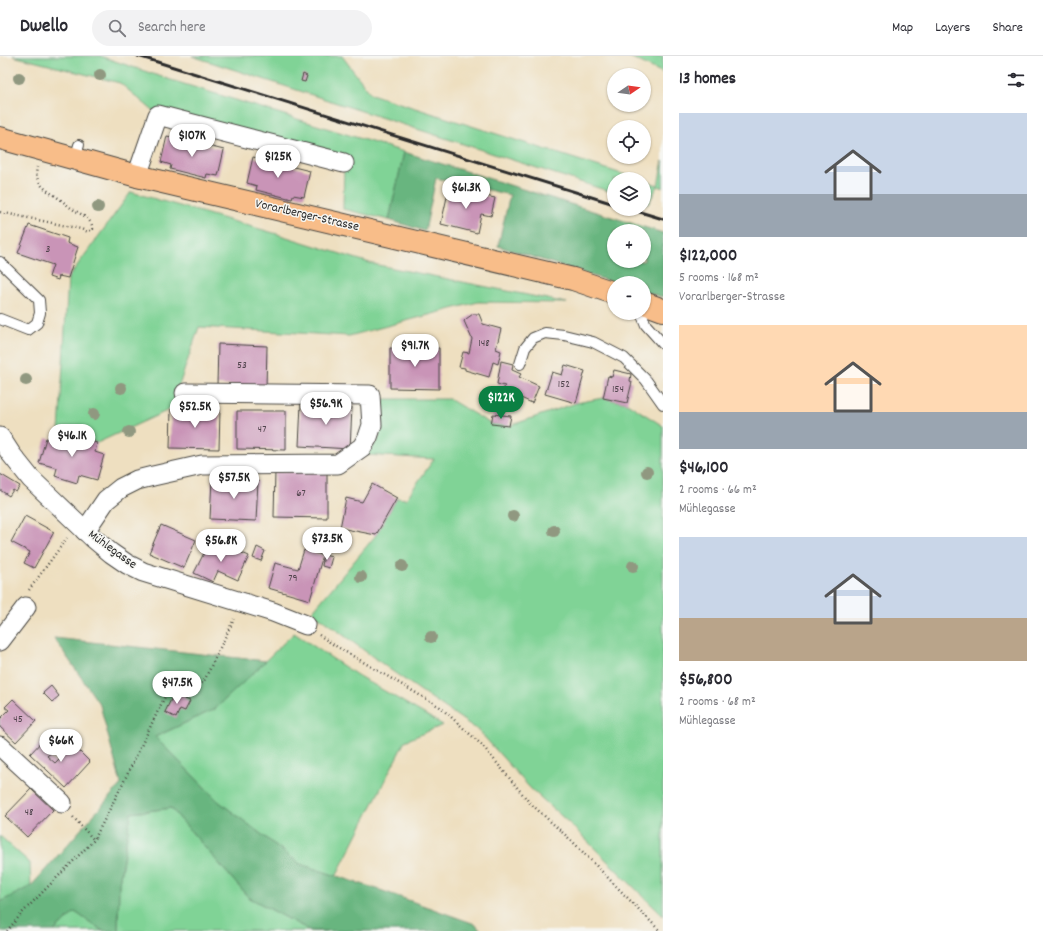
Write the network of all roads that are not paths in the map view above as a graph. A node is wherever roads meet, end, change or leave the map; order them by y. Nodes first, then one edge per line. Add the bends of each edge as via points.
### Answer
1 (0, 138) edge
2 (344, 163) dead end
3 (137, 176) junction
4 (0, 262) edge
5 (607, 291) edge
6 (651, 306) edge
7 (663, 310) edge
8 (0, 319) edge
9 (644, 320) edge
10 (663, 344) edge
11 (520, 364) dead end
12 (185, 392) dead end
13 (663, 404) edge
14 (0, 437) edge
15 (77, 533) junction
16 (26, 607) road end
17 (306, 625) road end
18 (0, 641) edge
19 (0, 746) edge
20 (62, 803) road end

1 - 3 main road, Vorarlberger-Strasse via 34,149 77,152
2 - 3 street via 158,115
3 - 5 main road, Vorarlberger-Strasse via 573,279
4 - 8 lane via 39,300 40,313 37,323 28,330
6 - 7 main road
9 - 10 lane
11 - 13 lane via 525,348 533,338 545,332 593,342 624,358 646,380
12 - 15 street via 370,395 372,425 362,447 338,464 202,465 137,480 106,500
14 - 15 street, Mühlegasse via 31,479
15 - 17 street, Mühlegasse via 93,538 127,564 143,572 273,612
16 - 18 street
19 - 20 street

